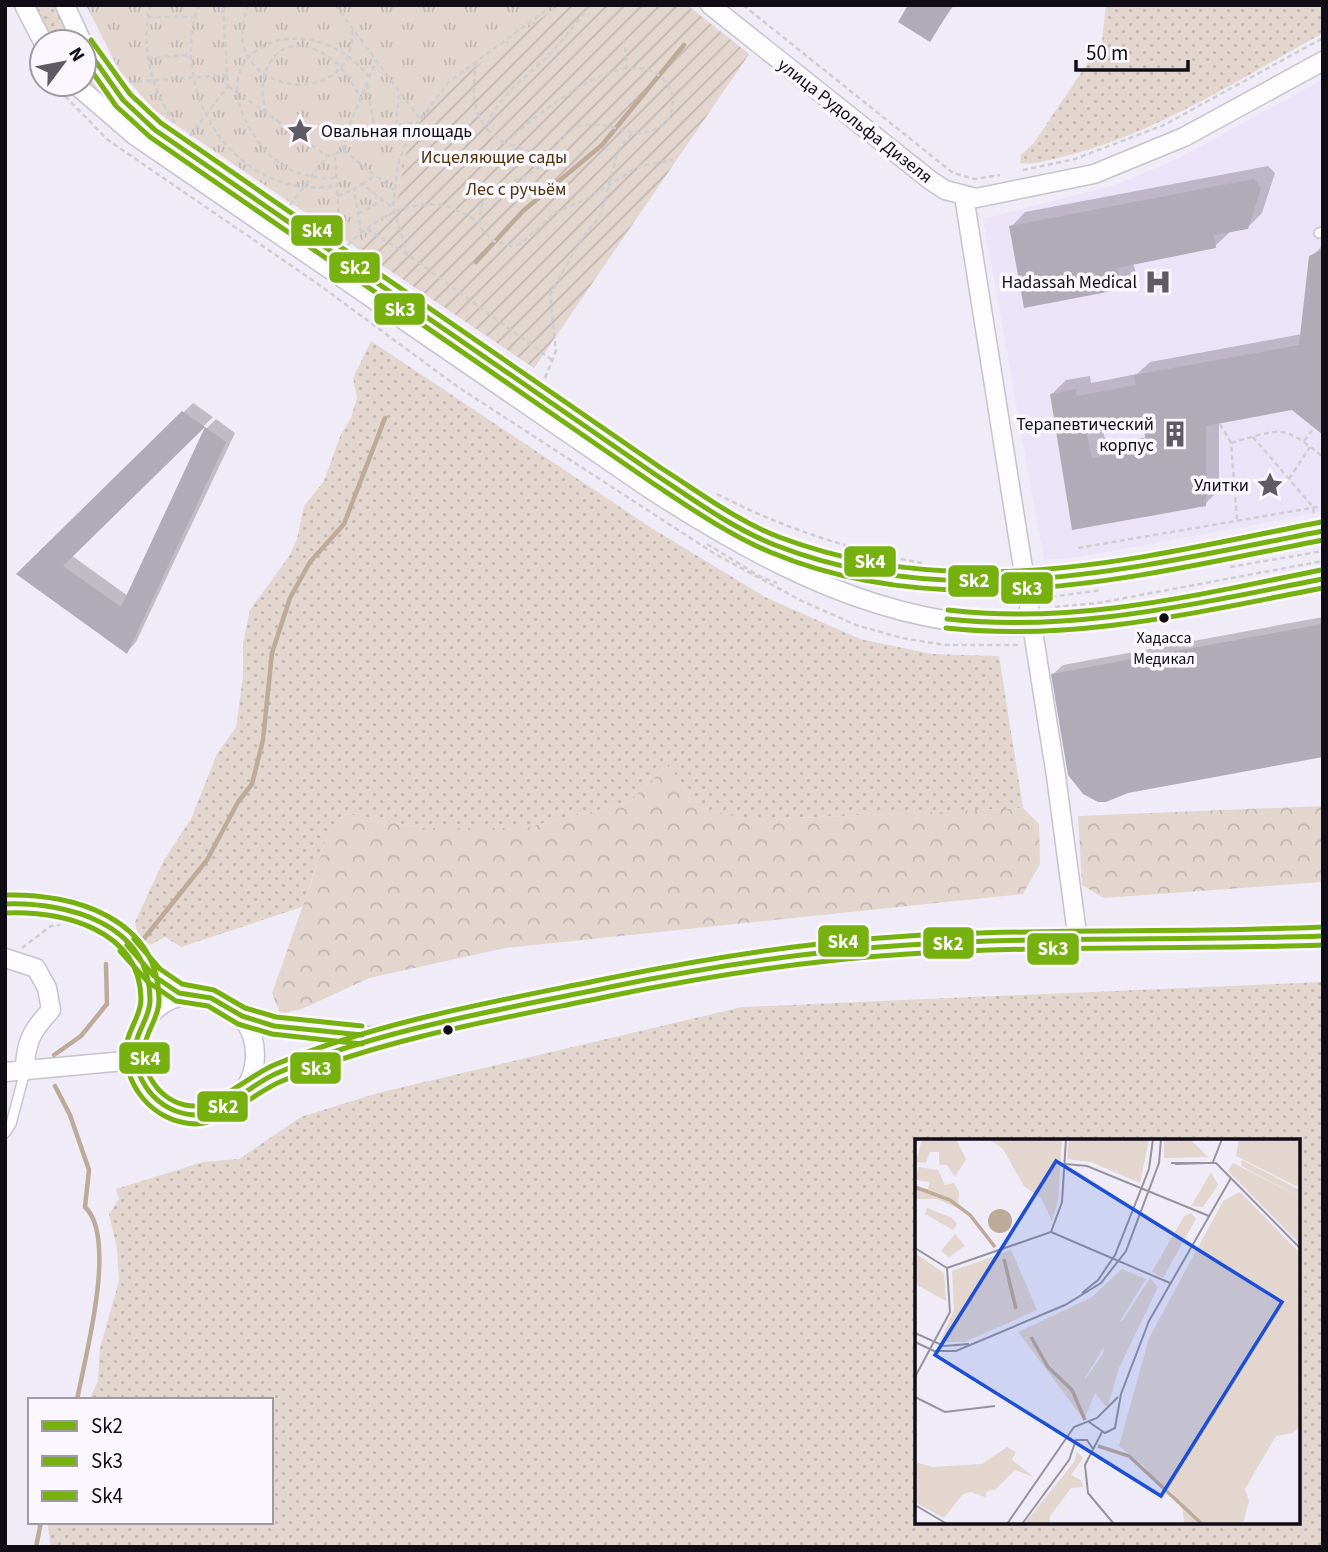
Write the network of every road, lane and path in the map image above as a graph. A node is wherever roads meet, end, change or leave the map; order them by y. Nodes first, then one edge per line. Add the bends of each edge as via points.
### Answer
1 (24, 5) edge
2 (65, 5) edge
3 (150, 5) edge
4 (198, 5) edge
5 (223, 5) edge
6 (249, 5) edge
7 (335, 5) edge
8 (552, 5) edge
9 (589, 5) edge
10 (710, 5) edge
11 (743, 5) edge
12 (195, 17) junction
13 (148, 18) junction
14 (36, 28) edge
15 (76, 28) edge
16 (352, 28) junction
17 (254, 37) dead end
18 (775, 38) dead end
19 (1323, 38) edge
20 (341, 39) dead end
21 (624, 39) dead end
22 (350, 48) junction
23 (246, 49) junction
24 (189, 55) junction
25 (148, 58) junction
26 (376, 60) junction
27 (1323, 61) edge
28 (476, 62) junction
29 (98, 65) edge
30 (340, 66) junction
31 (627, 69) junction
32 (264, 74) junction
33 (227, 75) junction
34 (192, 78) junction
35 (369, 78) junction
36 (152, 80) junction
37 (125, 82) dead end
38 (367, 84) junction
39 (228, 86) junction
40 (399, 91) junction
41 (239, 94) junction
42 (847, 96) dead end
43 (91, 98) edge
44 (361, 98) junction
45 (1224, 99) dead end
46 (265, 113) junction
47 (206, 115) junction
48 (420, 119) junction
49 (417, 123) junction
50 (396, 125) junction
51 (374, 127) junction
52 (348, 129) junction
53 (488, 130) junction
54 (632, 134) junction
55 (502, 142) junction
56 (343, 150) junction
57 (552, 151) junction
58 (335, 154) junction
59 (327, 156) junction
60 (673, 160) dead end
61 (943, 173) dead end
62 (376, 175) junction
63 (311, 177) junction
64 (335, 177) junction
65 (610, 182) junction
66 (362, 184) junction
67 (336, 186) junction
68 (303, 188) junction
69 (354, 189) junction
70 (394, 190) junction
71 (964, 196) junction
72 (337, 197) junction
73 (383, 200) junction
74 (289, 206) dead end
75 (393, 210) junction
76 (358, 215) junction
77 (480, 222) junction
78 (367, 229) junction
79 (360, 233) junction
80 (340, 242) dead end
81 (346, 246) dead end
82 (407, 254) junction
83 (552, 360) junction
84 (537, 377) dead end
85 (1220, 424) dead end
86 (1314, 428) dead end
87 (1254, 437) junction
88 (1304, 441) junction
89 (1231, 443) junction
90 (1310, 447) junction
91 (1323, 457) edge
92 (1289, 479) junction
93 (716, 493) dead end
94 (1323, 506) edge
95 (1313, 508) junction
96 (1323, 515) edge
97 (1301, 519) dead end
98 (1237, 520) junction
99 (1319, 524) edge
100 (1078, 548) dead end
101 (1323, 561) edge
102 (928, 564) dead end
103 (1323, 579) edge
104 (1044, 580) junction
105 (1023, 582) junction
106 (1003, 584) junction
107 (1003, 626) junction
108 (1031, 626) junction
109 (1003, 645) dead end
110 (5, 904) edge
111 (63, 924) dead end
112 (1323, 936) edge
113 (1078, 941) junction
114 (11, 959) edge
115 (143, 966) junction
116 (186, 996) junction
117 (242, 1017) junction
118 (148, 1018) junction
119 (380, 1037) junction
120 (135, 1060) junction
121 (25, 1071) junction
122 (5, 1072) edge
123 (244, 1090) junction
124 (5, 1133) edge

1 - 14 street
2 - 15 street
3 - 13 path
4 - 12 path
5 - 33 path
6 - 23 path via 243,29
7 - 16 path
8 - 28 path
9 - 53 path via 550,53 507,94 493,112
10 - 71 street, улица Рудольфа Дизеля via 930,180
11 - 61 path via 953,173 975,179 1006,176 976,183
12 - 13 path
12 - 24 path
13 - 25 path
16 - 22 path
16 - 26 path
17 - 23 path
18 - 42 path
19 - 45 path via 1143,135 1018,174 1077,163 1133,143
20 - 22 path
21 - 31 path
22 - 30 path
22 - 35 path
23 - 32 path
23 - 41 path via 238,72
24 - 25 path
24 - 34 path
25 - 36 path
26 - 35 path
26 - 40 path
27 - 71 street, улица Рудольфа Дизеля via 1142,157 1013,193
28 - 48 path via 449,82
28 - 53 path via 472,92 476,112
29 - 106 street via 123,100 155,130 726,520 774,544 869,574 963,585
30 - 32 path via 324,80 302,86 279,83
30 - 32 path via 314,48 292,46 273,56
30 - 44 path
31 - 54 path via 648,69 659,75 672,91 674,102 661,127
31 - 55 path via 572,90
32 - 46 path
33 - 34 path
33 - 39 path
34 - 36 path
34 - 47 path
35 - 38 path
36 - 37 path
36 - 47 path via 164,108 188,139
38 - 44 path
38 - 51 path
39 - 41 path
39 - 47 path
40 - 48 path
40 - 50 path
41 - 46 path
41 - 63 path via 245,117 270,155
43 - 107 street via 134,135 723,537 774,565 867,600 914,614
44 - 52 path
46 - 59 path
47 - 68 path via 220,137 251,165
48 - 49 path
49 - 50 path
49 - 70 path via 398,164
50 - 51 path
51 - 52 path
52 - 56 path
53 - 55 path
54 - 57 path via 605,126 581,126 570,130
54 - 65 path via 619,148
55 - 57 path via 533,152
56 - 58 path
56 - 62 path
57 - 77 path via 532,173 493,191 482,203
58 - 59 path
58 - 64 path
59 - 63 path
60 - 65 path via 639,166
62 - 66 path
62 - 70 path
63 - 64 path
63 - 68 path
64 - 67 path
65 - 77 path via 555,213 520,244 493,241
65 - 83 path via 600,216 580,241 550,295 556,351
66 - 69 path
66 - 73 path
67 - 68 path
67 - 72 path
68 - 74 path
69 - 72 path
69 - 76 path
70 - 75 path
71 - 105 street
72 - 80 path
73 - 75 path
73 - 76 path
75 - 77 path via 424,204 446,206
75 - 78 path
75 - 82 path
76 - 79 path
78 - 79 path
78 - 82 path
79 - 81 path
82 - 83 path
83 - 84 path via 544,382
85 - 89 path
86 - 88 path
87 - 88 path via 1277,430 1294,433
87 - 89 path
87 - 92 path
88 - 90 path
89 - 98 path
90 - 91 path
90 - 92 path
92 - 95 path
93 - 102 path via 774,521 846,547
94 - 95 path
95 - 98 path
95 - 99 path
96 - 99 path
97 - 99 path
98 - 100 path
99 - 104 street
101 - 104 path via 1048,608
103 - 108 street via 1100,620
104 - 105 street
105 - 106 street
105 - 108 street
106 - 107 path
107 - 108 street
107 - 109 path
108 - 113 street
110 - 115 street via 72,908 98,919 122,939
111 - 114 path via 51,926 25,943
112 - 113 street
113 - 119 street via 910,945 745,962
114 - 121 street via 36,968 47,988 51,1010 33,1029 25,1047
115 - 116 street
115 - 118 street via 150,1001
116 - 117 street via 212,997
116 - 118 street via 165,1003
117 - 119 street via 308,1032
117 - 123 street via 252,1034 255,1054
118 - 120 street
119 - 123 street via 308,1060
120 - 121 street
120 - 123 street via 149,1094 180,1113 216,1112
121 - 122 street
121 - 124 lane

